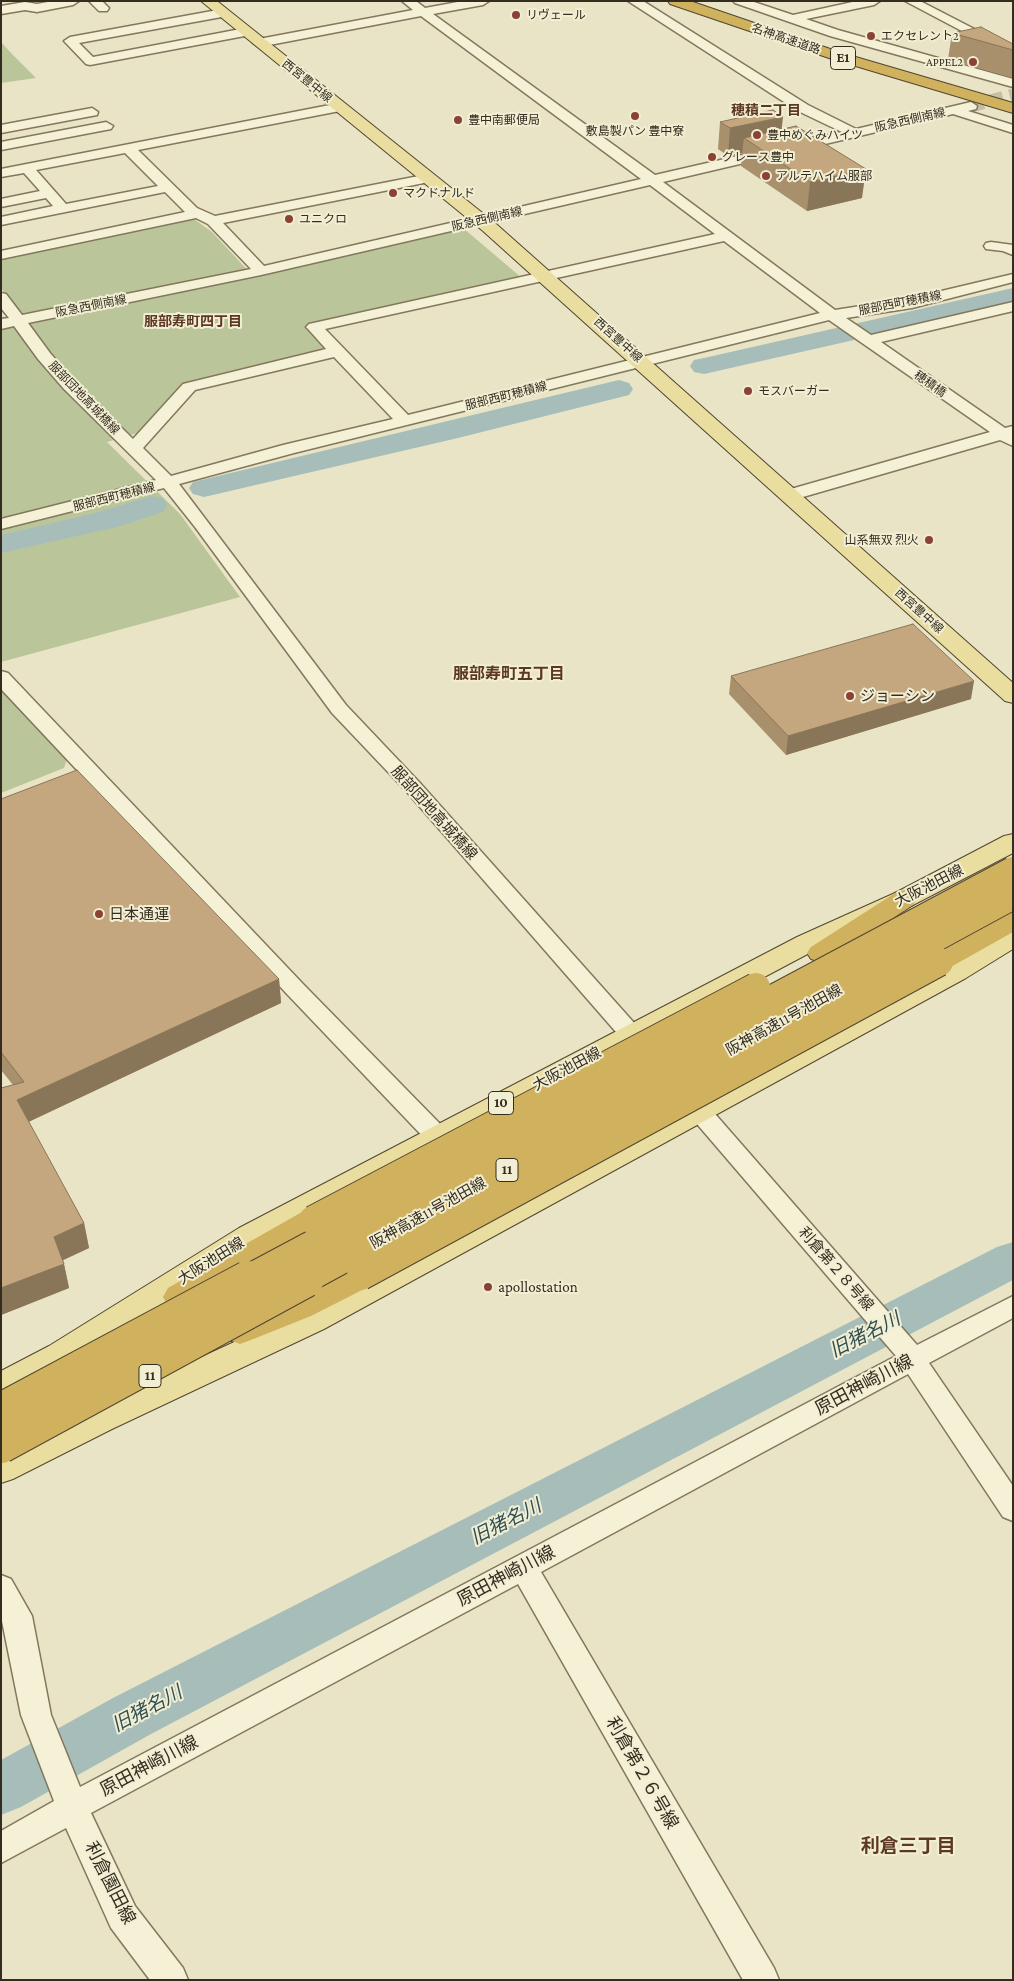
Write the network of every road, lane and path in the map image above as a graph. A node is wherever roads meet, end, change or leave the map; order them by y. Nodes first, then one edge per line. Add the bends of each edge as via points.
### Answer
1 (73, 1) edge
2 (208, 1) edge
3 (408, 1) edge
4 (483, 1) edge
5 (634, 1) edge
6 (675, 1) edge
7 (700, 1) edge
8 (739, 1) edge
9 (874, 1) edge
10 (911, 1) edge
11 (23, 4) edge
12 (1, 10) edge
13 (424, 13) junction
14 (223, 14) junction
15 (791, 19) junction
16 (131, 30) junction
17 (253, 37) junction
18 (152, 49) junction
19 (1013, 54) edge
20 (1013, 83) edge
21 (1013, 99) edge
22 (971, 106) tunnel mouth
23 (340, 108) junction
24 (953, 110) junction
25 (1013, 110) edge
26 (92, 112) dead end
27 (106, 126) dead end
28 (1, 129) edge
29 (1013, 129) edge
30 (854, 133) junction
31 (1, 146) edge
32 (128, 148) junction
33 (26, 167) junction
34 (1, 172) edge
35 (429, 178) junction
36 (652, 180) junction
37 (45, 188) junction
38 (167, 188) junction
39 (1, 192) edge
40 (1, 203) edge
41 (63, 209) junction
42 (196, 214) junction
43 (481, 220) junction
44 (1, 221) edge
45 (213, 222) junction
46 (726, 236) junction
47 (991, 246) dead end
48 (1013, 251) edge
49 (1, 255) edge
50 (261, 271) junction
51 (546, 276) junction
52 (1013, 278) edge
53 (1, 297) edge
54 (1013, 306) edge
55 (832, 316) junction
56 (18, 321) junction
57 (1, 324) edge
58 (866, 339) junction
59 (336, 351) junction
60 (642, 363) junction
61 (404, 421) junction
62 (1009, 436) edge
63 (134, 448) junction
64 (176, 492) junction
65 (790, 495) junction
66 (1, 524) edge
67 (1, 677) edge
68 (1013, 696) edge
69 (1013, 842) edge
70 (1013, 871) edge
71 (1013, 895) edge
72 (904, 899) junction
73 (1013, 920) edge
74 (1013, 937) edge
75 (632, 1035) junction
76 (700, 1110) junction
77 (438, 1136) junction
78 (1013, 1306) edge
79 (907, 1352) junction
80 (1, 1387) edge
81 (1, 1411) edge
82 (1, 1444) edge
83 (1, 1449) edge
84 (1, 1469) edge
85 (1013, 1509) edge
86 (523, 1567) junction
87 (1, 1588) edge
88 (67, 1794) junction
89 (1, 1848) edge
90 (171, 1980) edge
91 (762, 1980) edge

1 - 11 street via 37,8
2 - 14 main road, 西宮豊中線
3 - 13 street, 穂積橋
4 - 13 street
5 - 30 street via 803,108
6 - 25 highway, 名神高速道路 / E1 via 925,86
7 - 21 highway, 名神高速道路 / E1 via 838,48
8 - 15 street
9 - 15 street
10 - 19 street
11 - 12 street
13 - 17 street
13 - 36 street, 穂積橋
14 - 16 street
14 - 17 main road, 西宮豊中線
15 - 20 street
16 - 18 street
16 - 18 street via 70,41 90,61
17 - 18 street
17 - 23 main road, 西宮豊中線
22 - 24 street, 阪急西側南線
23 - 32 street
23 - 35 main road, 西宮豊中線
24 - 29 street
24 - 30 street, 阪急西側南線
26 - 28 street
27 - 31 street
30 - 36 street, 阪急西側南線
32 - 33 street
32 - 38 street
33 - 34 street
33 - 37 street
35 - 43 main road, 西宮豊中線
35 - 45 street
36 - 43 street, 阪急西側南線
36 - 46 street, 穂積橋
37 - 39 street
37 - 40 street
37 - 41 street
38 - 41 street
38 - 42 street
41 - 44 street
42 - 45 street
42 - 49 street
43 - 50 street, 阪急西側南線
43 - 51 main road, 西宮豊中線
45 - 50 street
46 - 51 street
46 - 55 street, 穂積橋
47 - 48 street
50 - 56 street, 阪急西側南線
51 - 59 street via 314,326
51 - 60 main road, 西宮豊中線
52 - 55 street, 服部西町穂積線 via 912,303
53 - 56 street, 服部団地高城橋線
54 - 58 street
55 - 58 street, 穂積橋
55 - 60 street, 服部西町穂積線
56 - 57 street, 阪急西側南線
56 - 63 street, 服部団地高城橋線 via 70,386
58 - 62 street, 穂積橋
59 - 61 street
59 - 63 street via 189,387
60 - 61 street, 服部西町穂積線
60 - 65 main road, 西宮豊中線
61 - 64 street, 服部西町穂積線 via 289,449
62 - 65 street
63 - 64 street, 服部団地高城橋線
64 - 66 street, 服部西町穂積線
64 - 75 street, 服部団地高城橋線 via 339,709 413,787
65 - 68 main road, 西宮豊中線
67 - 77 street via 78,770
69 - 72 main road, 大阪池田線 / 10
70 - 81 highway, 阪神高速11号池田線 / 11, bridge
71 - 82 highway, 阪神高速11号池田線 / 11, bridge
72 - 75 main road, 大阪池田線 / 10 via 807,943
72 - 81 highway, 11, bridge via 821,953 313,1220 179,1297
73 - 83 highway, 11, bridge via 361,1276 237,1332
74 - 76 main road
75 - 76 street, 服部団地高城橋線
75 - 77 main road, 大阪池田線 / 10
76 - 79 street, 利倉第２８号線
76 - 84 main road via 313,1320
77 - 80 main road, 大阪池田線 / 10 via 250,1236 60,1355
78 - 79 street, 原田神崎川線
79 - 85 street, 利倉第２８号線
79 - 86 street, 原田神崎川線
86 - 88 street, 原田神崎川線
86 - 91 street, 利倉第２６号線
87 - 88 street, 利倉園田線 via 16,1616 36,1715
88 - 89 street, 原田神崎川線
88 - 90 street, 利倉園田線 via 124,1917

